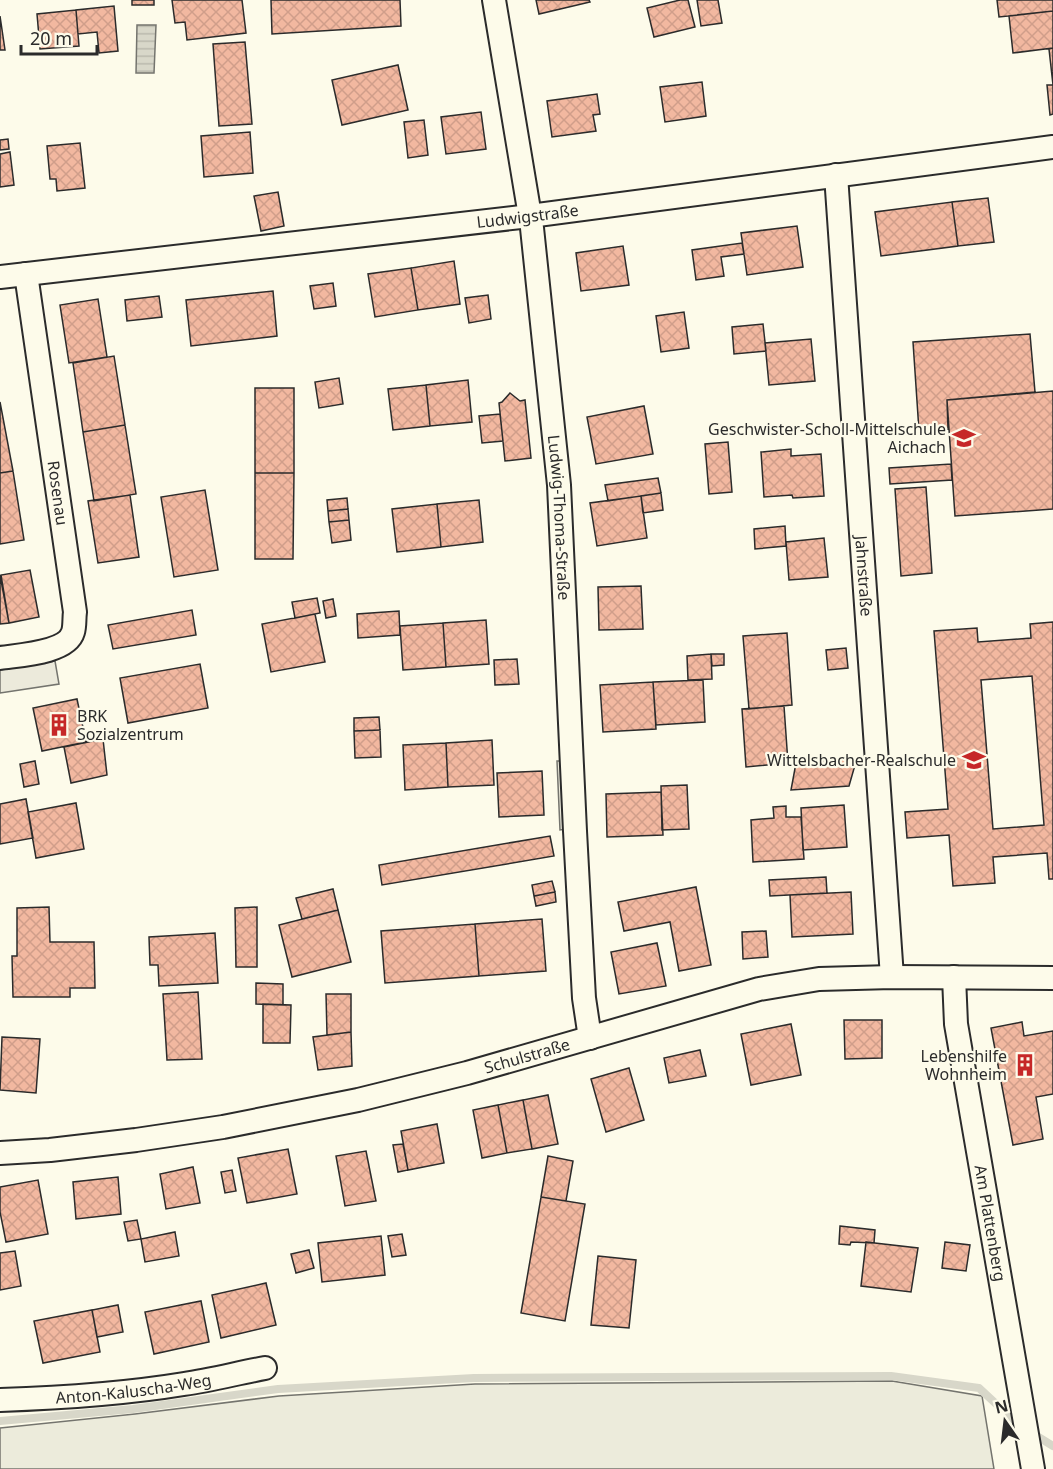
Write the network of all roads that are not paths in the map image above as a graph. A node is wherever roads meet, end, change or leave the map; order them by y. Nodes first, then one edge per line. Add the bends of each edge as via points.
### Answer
1 (494, 0) edge
2 (1053, 147) edge
3 (836, 175) junction
4 (530, 216) junction
5 (26, 274) junction
6 (0, 277) edge
7 (0, 658) edge
8 (892, 977) junction
9 (954, 977) junction
10 (1053, 978) edge
11 (590, 1038) junction
12 (0, 1153) edge
13 (265, 1368) dead end
14 (0, 1400) edge
15 (1033, 1469) edge

1 - 4 street, Ludwig-Thoma-Straße
2 - 3 street, Ludwigstraße
3 - 4 street, Ludwigstraße
3 - 8 street, Jahnstraße
4 - 5 street, Ludwigstraße
4 - 11 street, Ludwig-Thoma-Straße via 559,485 574,831
5 - 6 street, Ludwigstraße
5 - 7 street, Rosenau via 75,612 73,633 63,645
8 - 9 street, Schulstraße
8 - 11 street, Schulstraße via 819,979 759,989
9 - 10 street, Schulstraße
9 - 15 street, Am Plattenberg via 956,1024
11 - 12 street, Schulstraße via 358,1100 233,1125
13 - 14 street, Anton-Kaluscha-Weg via 174,1385 76,1397

